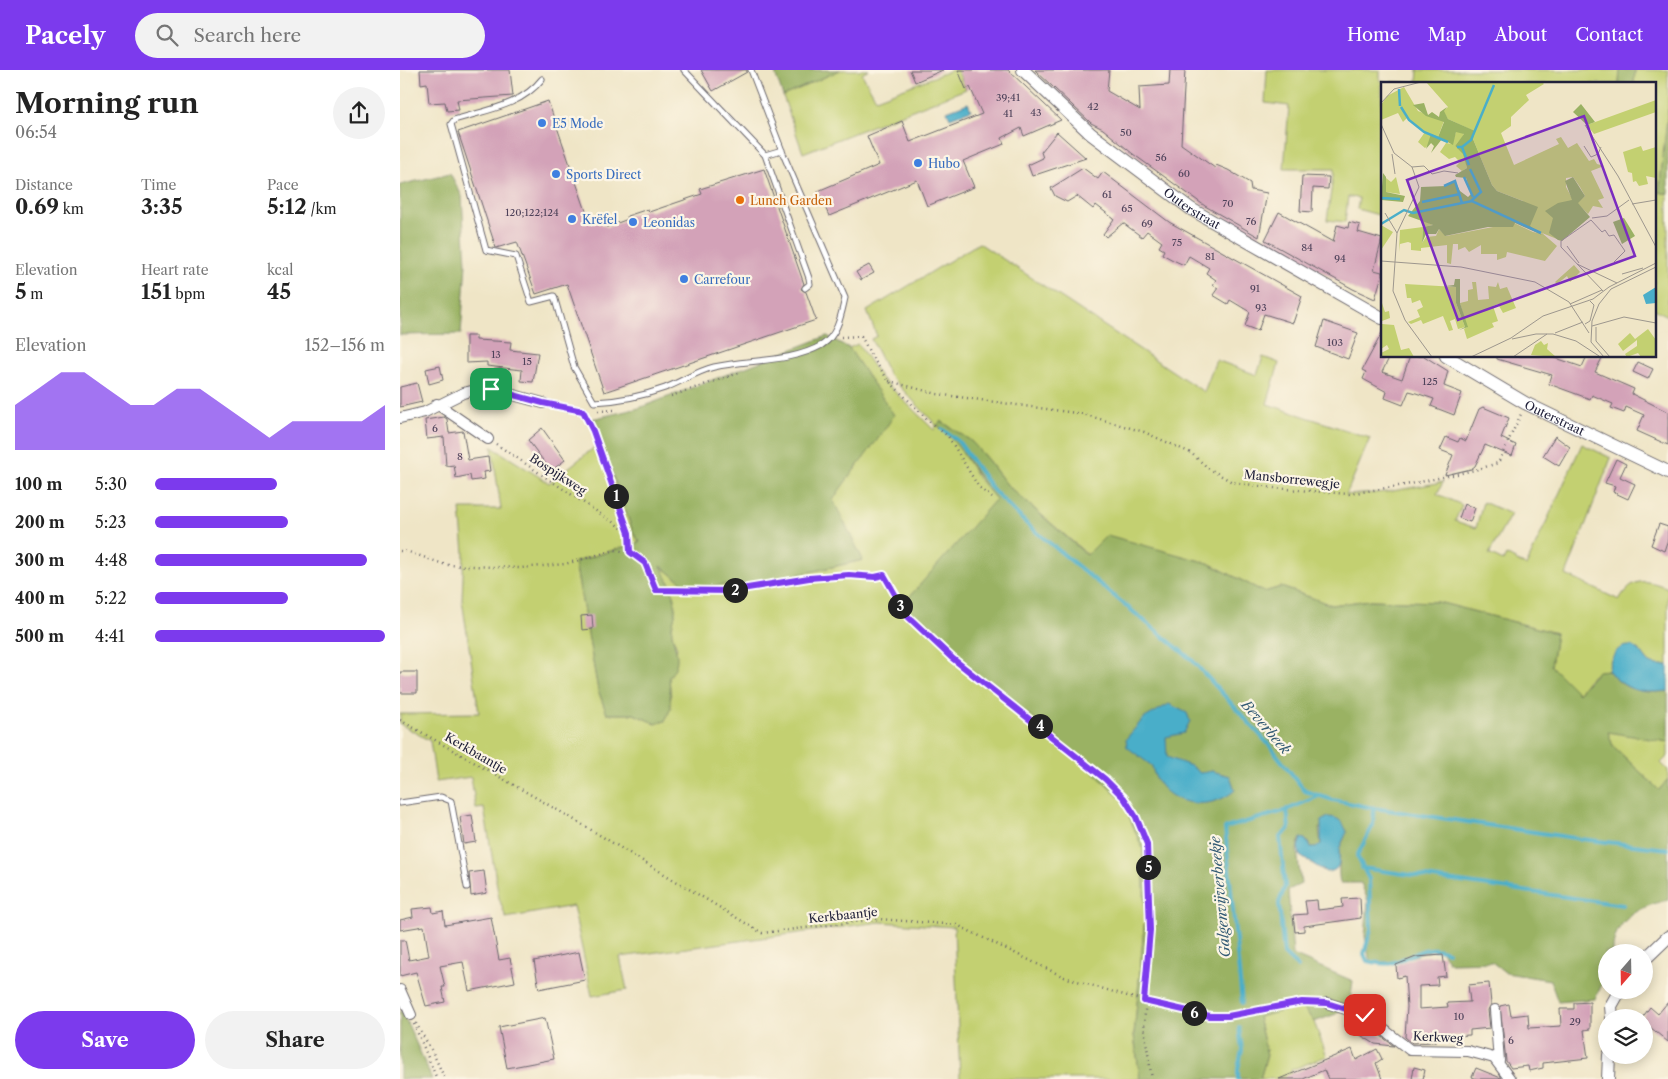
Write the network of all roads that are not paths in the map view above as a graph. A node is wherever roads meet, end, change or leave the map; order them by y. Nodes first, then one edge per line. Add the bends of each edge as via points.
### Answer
1 (684, 70) edge
2 (751, 70) edge
3 (1023, 70) edge
4 (542, 79) dead end
5 (782, 150) junction
6 (765, 155) junction
7 (805, 288) dead end
8 (1381, 317) edge
9 (1449, 358) edge
10 (543, 403) joint
11 (437, 404) junction
12 (583, 411) road end
13 (400, 418) edge
14 (488, 439) road end
15 (1668, 472) edge
16 (400, 802) edge
17 (467, 887) dead end
18 (1668, 937) edge
19 (1653, 951) edge
20 (400, 990) edge
21 (1327, 1003) road end
22 (1495, 1010) dead end
23 (411, 1015) road end
24 (1499, 1061) junction
25 (1609, 1064) edge
26 (1510, 1079) edge
27 (1608, 1079) edge

1 - 6 lane
2 - 5 lane
3 - 8 street, Outerstraat via 1090,134 1191,209
4 - 5 lane via 533,91 519,100 450,124 486,250 516,256 531,302 554,296 574,367 594,402 628,400 712,367 787,357 821,345 831,337 840,321 845,298
5 - 6 lane
6 - 7 lane via 809,278 810,284
9 - 15 street, Outerstraat via 1525,403
10 - 11 street via 480,389
10 - 12 lane
11 - 13 street via 425,412
11 - 14 street
16 - 17 lane via 440,797 451,801
18 - 19 street
20 - 23 street
21 - 24 street, Kerkweg via 1365,1015 1410,1050 1468,1051
22 - 24 street
24 - 26 street
25 - 27 street

